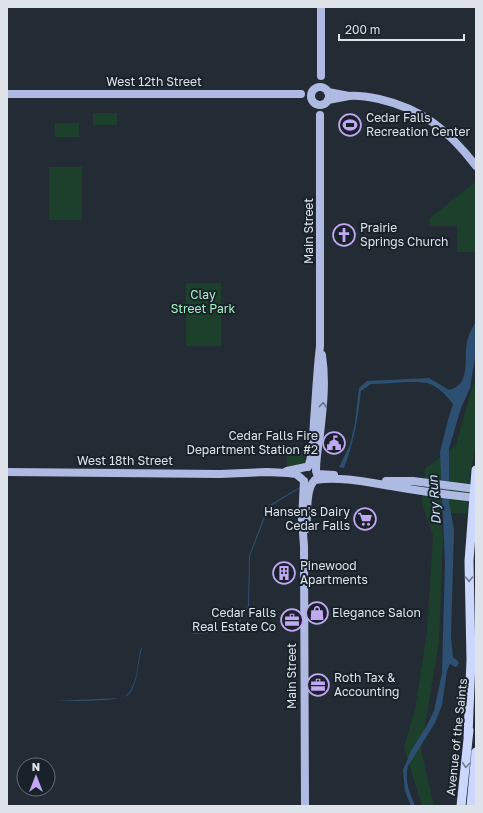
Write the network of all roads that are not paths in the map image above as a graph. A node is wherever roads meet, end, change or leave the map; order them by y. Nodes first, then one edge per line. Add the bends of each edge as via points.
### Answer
1 (321, 7) edge
2 (7, 94) edge
3 (321, 95) junction
4 (476, 166) edge
5 (320, 346) junction
6 (307, 467) junction
7 (476, 470) edge
8 (7, 472) edge
9 (268, 472) junction
10 (316, 477) junction
11 (303, 480) junction
12 (475, 488) edge
13 (475, 498) edge
14 (304, 546) junction
15 (476, 671) edge
16 (468, 736) junction
17 (476, 752) edge
18 (305, 806) edge
19 (461, 806) edge
20 (471, 806) edge

1 - 3 main road, Main Street
2 - 3 main road, West 12th Street
3 - 4 main road, West 12th Street via 373,98 414,110 439,127
3 - 5 main road, Main Street
5 - 6 main road, Main Street via 313,443
10 -> 5 main road, Main Street via 324,390 324,366
6 - 9 main road, West 18th Street
6 - 10 main road via 313,468
6 - 11 main road via 301,473
7 - 12 highway
8 - 9 main road, West 18th Street
9 - 11 main road, West 18th Street via 296,474
10 - 11 main road via 309,483
10 - 12 main road via 413,481
10 - 13 main road via 371,482
10 - 14 main road, Main Street via 309,492
11 - 14 main road, Main Street
12 - 13 highway
13 -> 16 highway via 469,561 471,660
14 - 18 main road, Main Street
15 - 16 highway, Avenue of the Saints
16 -> 19 highway, Avenue of the Saints
17 - 20 highway, Avenue of the Saints

